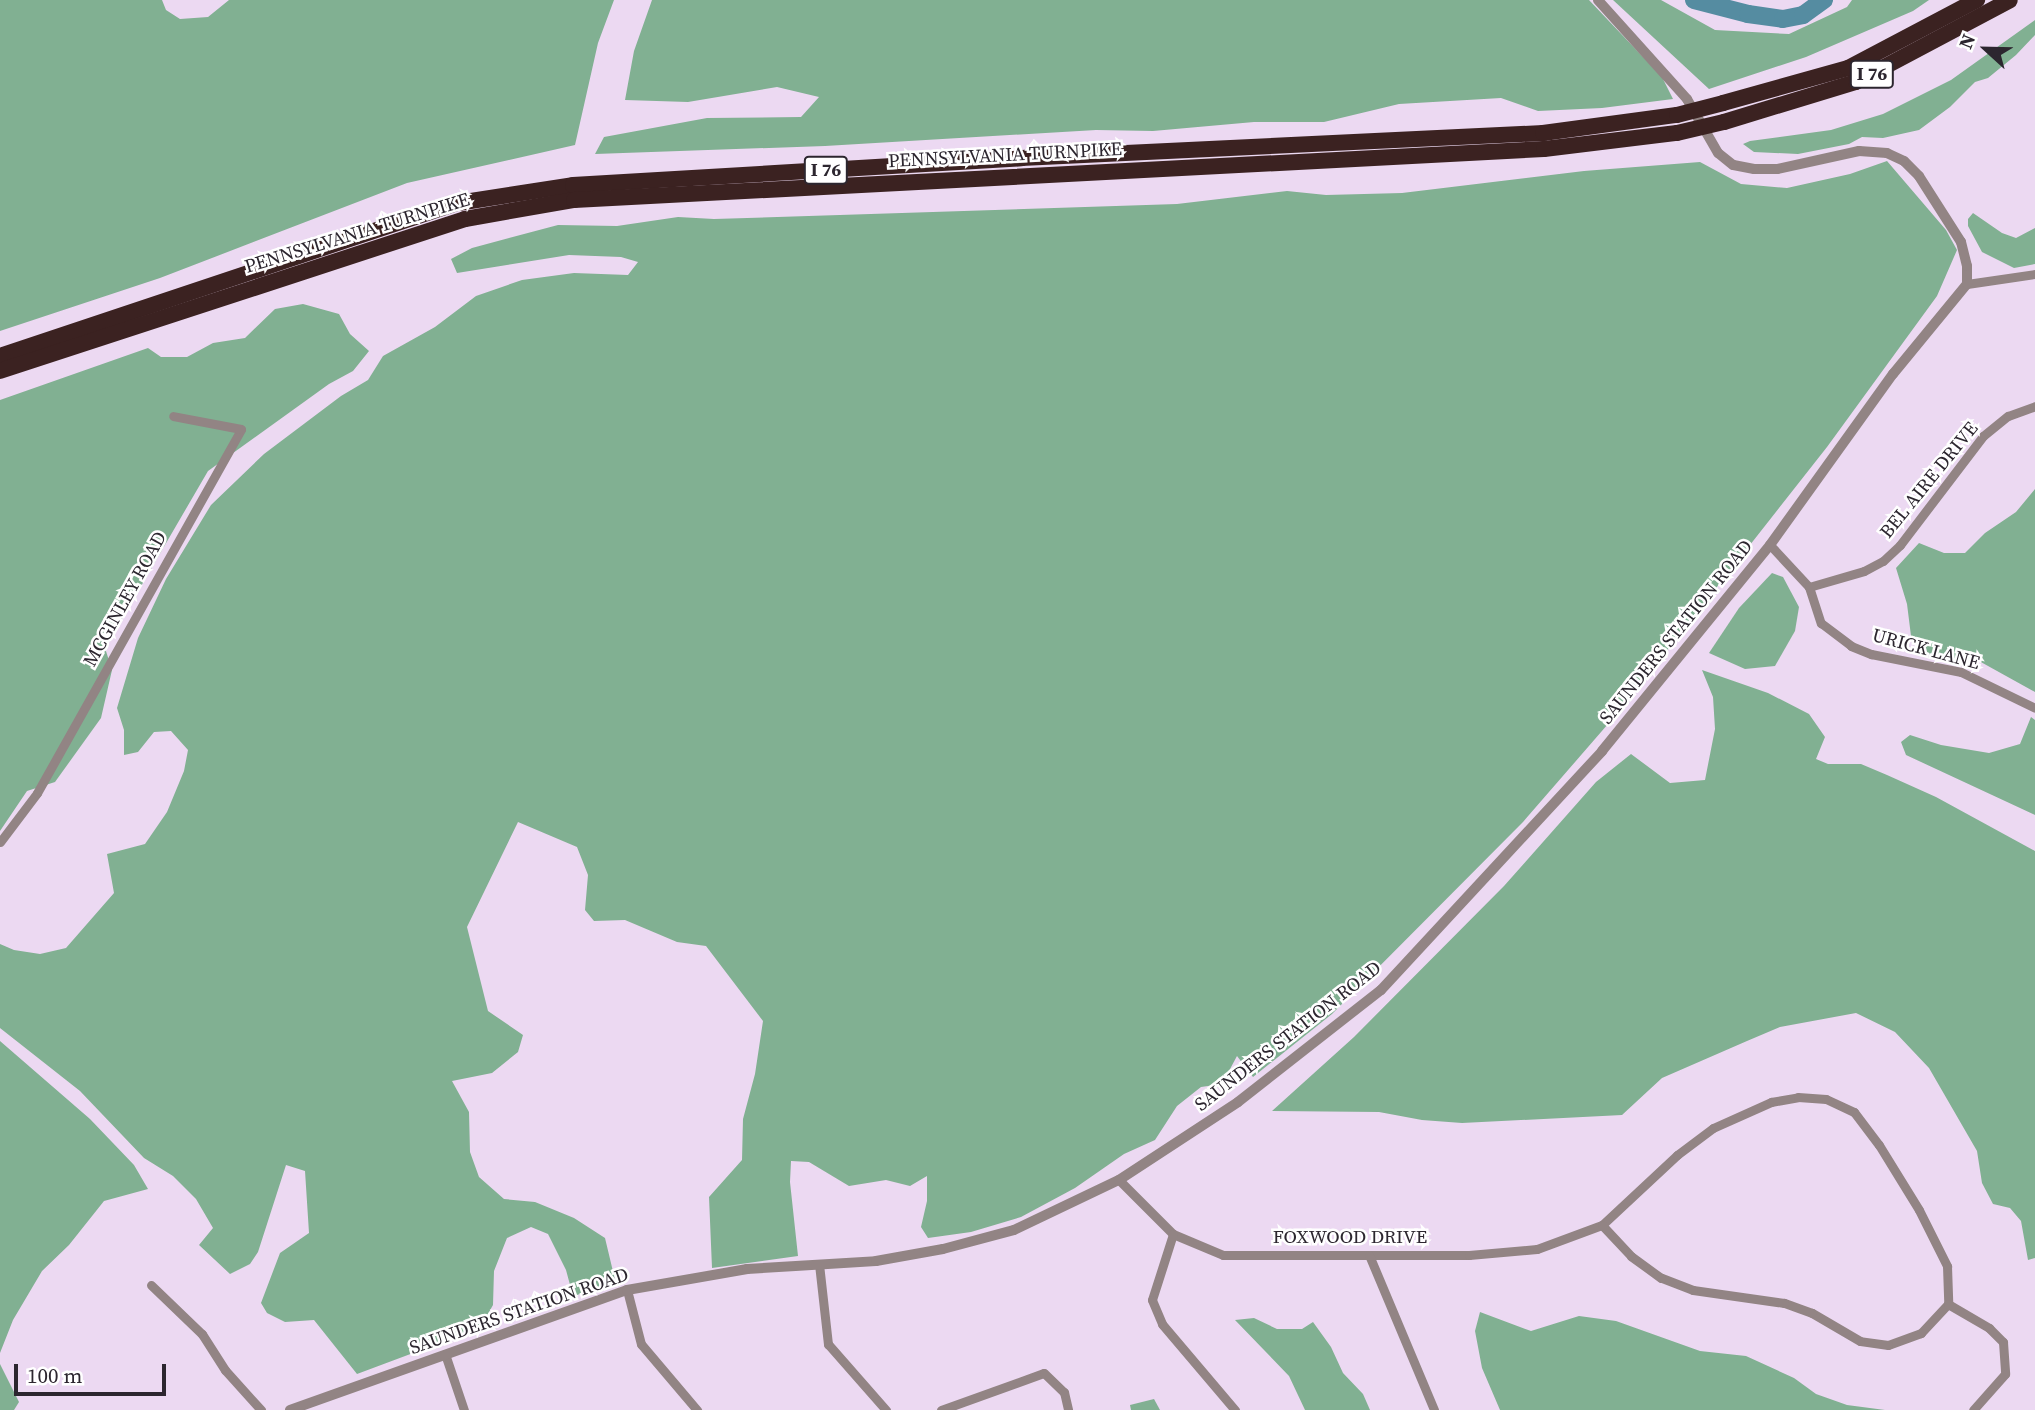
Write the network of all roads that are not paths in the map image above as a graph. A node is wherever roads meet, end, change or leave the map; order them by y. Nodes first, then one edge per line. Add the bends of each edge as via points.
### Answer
1 (1598, 0) edge
2 (1977, 0) edge
3 (2010, 0) edge
4 (2035, 274) edge
5 (1968, 285) junction
6 (0, 356) edge
7 (0, 371) edge
8 (2035, 406) edge
9 (173, 416) dead end
10 (1770, 545) junction
11 (1809, 587) junction
12 (2035, 708) edge
13 (0, 842) edge
14 (1119, 1180) junction
15 (1602, 1225) junction
16 (1172, 1234) junction
17 (1369, 1255) junction
18 (819, 1264) junction
19 (151, 1285) dead end
20 (627, 1290) junction
21 (1948, 1304) junction
22 (445, 1354) junction
23 (261, 1410) edge
24 (290, 1410) edge
25 (464, 1410) edge
26 (697, 1410) edge
27 (886, 1410) edge
28 (941, 1410) edge
29 (1068, 1410) edge
30 (1235, 1410) edge
31 (1434, 1410) edge
32 (1973, 1410) edge

1 - 5 street via 1687,99 1717,153 1733,165 1777,169 1859,151 1887,153 1904,161 1919,176 1961,242
2 - 6 highway, PENNSYLVANIA TURNPIKE / I 76, bridge via 1848,68 1677,115 1543,133 573,185 458,202
3 - 7 highway, PENNSYLVANIA TURNPIKE / I 76, bridge via 1856,82 1677,133 1544,149 574,200 465,219
4 - 5 street
5 - 10 street, SAUNDERS STATION ROAD via 1892,374
8 - 11 street, BEL AIRE DRIVE via 2008,416 1983,436 1883,561
9 - 13 street, MCGINLEY ROAD via 241,429 37,793
10 - 11 street, URICK LANE
10 - 14 street, SAUNDERS STATION ROAD via 1602,751 1381,990 1238,1102
11 - 12 street, URICK LANE via 1821,623 1851,646 1961,672
14 - 16 street, FOXWOOD DRIVE
14 - 18 street, SAUNDERS STATION ROAD via 1014,1230 876,1261
15 - 17 street, FOXWOOD DRIVE via 1536,1249 1469,1255
15 - 21 street via 1631,1256 1661,1278 1693,1290 1784,1303 1812,1313 1860,1341 1888,1345 1921,1333
15 - 21 street, FOXWOOD DRIVE via 1713,1128 1771,1102 1798,1097 1826,1099 1854,1112 1919,1210 1947,1266
16 - 17 street, FOXWOOD DRIVE via 1223,1255
16 - 30 street via 1152,1300 1162,1324
17 - 31 street
18 - 20 street, SAUNDERS STATION ROAD via 747,1269
18 - 27 street via 828,1344
19 - 23 street via 202,1334 225,1370
20 - 22 street, SAUNDERS STATION ROAD
20 - 26 street via 641,1344
21 - 32 street via 1989,1328 2003,1342 2005,1374
22 - 24 street, SAUNDERS STATION ROAD
22 - 25 street
28 - 29 street via 1044,1373 1064,1392

